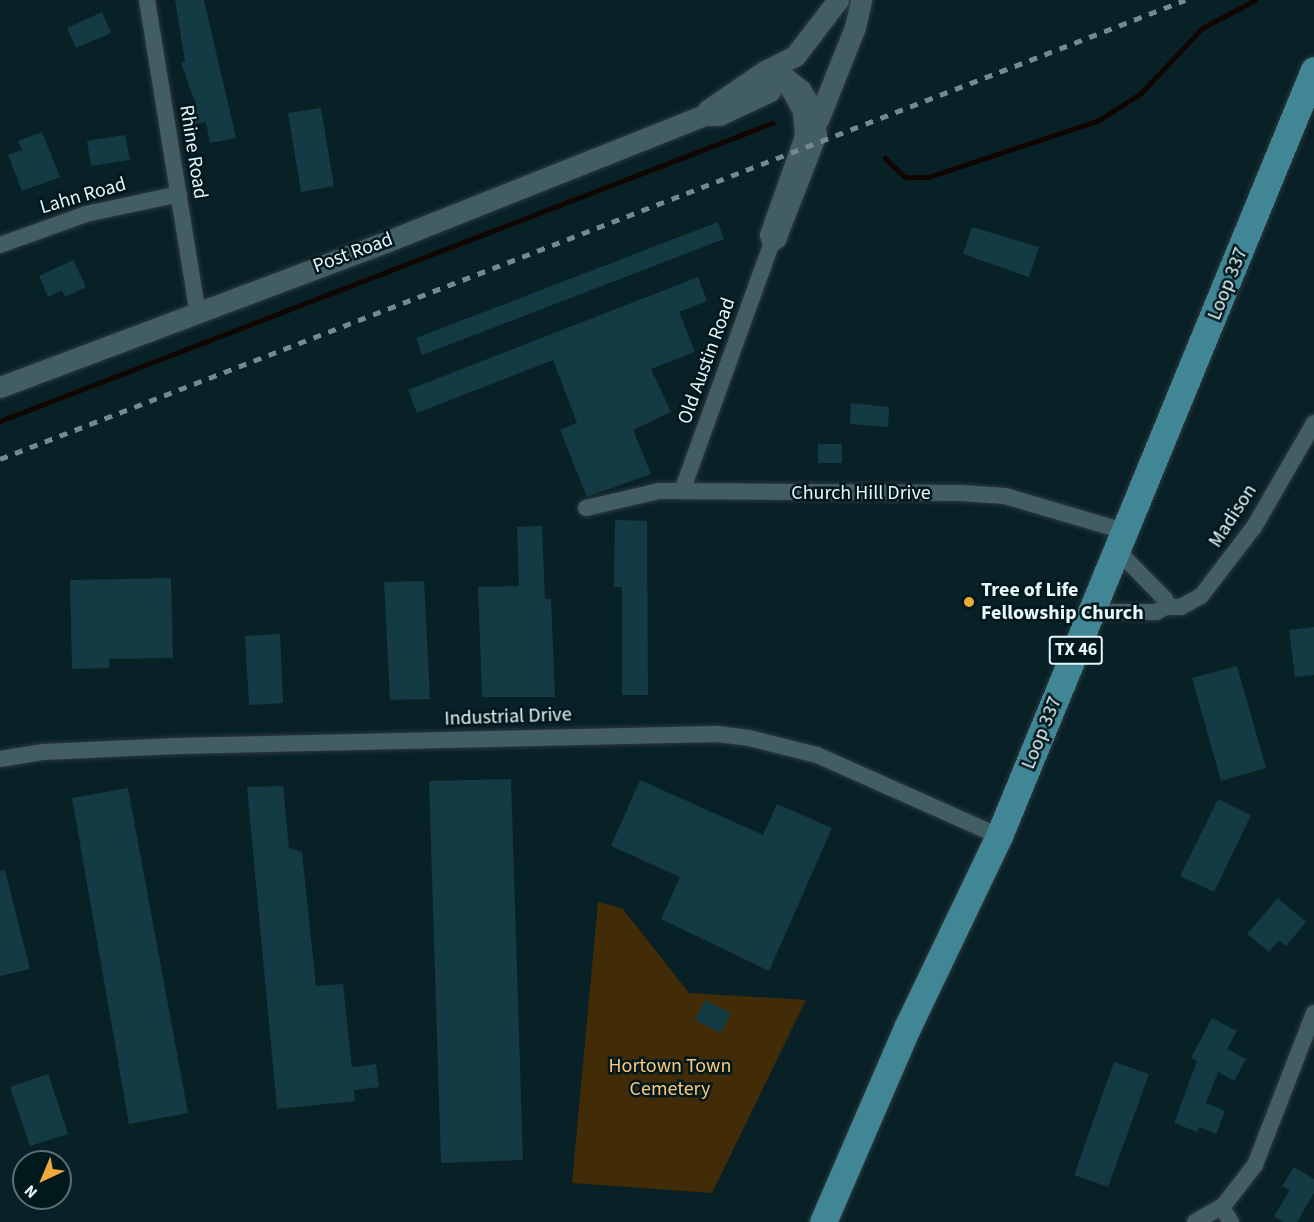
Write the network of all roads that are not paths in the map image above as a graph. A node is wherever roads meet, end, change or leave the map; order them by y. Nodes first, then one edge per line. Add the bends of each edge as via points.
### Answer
1 (147, 0) edge
2 (838, 0) edge
3 (861, 0) edge
4 (777, 68) junction
5 (1314, 70) edge
6 (818, 120) junction
7 (179, 194) junction
8 (0, 245) edge
9 (771, 245) junction
10 (196, 310) junction
11 (0, 387) edge
12 (1314, 423) edge
13 (682, 491) junction
14 (586, 508) dead end
15 (1121, 541) junction
16 (1166, 607) junction
17 (1091, 612) junction
18 (0, 759) edge
19 (999, 836) junction
20 (1314, 1013) edge
21 (1221, 1207) junction
22 (823, 1222) edge
23 (1195, 1222) edge
24 (1231, 1222) edge

1 - 7 street, Rhine Road
2 - 4 street via 808,42
3 - 6 street via 855,27
4 - 6 street via 803,89
4 - 9 street, Old Austin Road via 801,112 803,136 768,235
4 - 10 street, Post Road via 765,71 714,104 704,115 388,241
5 - 15 main road, Loop 337 / TX 46
6 - 9 street, Old Austin Road via 819,135 778,240
7 - 8 street, Lahn Road via 86,214
7 - 10 street, Rhine Road
9 - 13 street, Old Austin Road
10 - 11 street, Post Road
12 - 16 street, Madison via 1254,527 1211,585 1191,603
13 - 14 street, Church Hill Drive via 659,491
13 - 15 street, Church Hill Drive via 1005,496 1038,505
15 - 16 street via 1165,599
15 - 17 main road, Loop 337 / TX 46
16 - 17 street, Madison via 1156,612
17 - 19 main road, Loop 337 / TX 46
18 - 19 street, Industrial Drive via 43,752 177,746 717,734 817,755
19 - 22 main road, Loop 337 / TX 46 via 907,1028
20 - 21 street via 1255,1166
21 - 23 street
21 - 24 street

